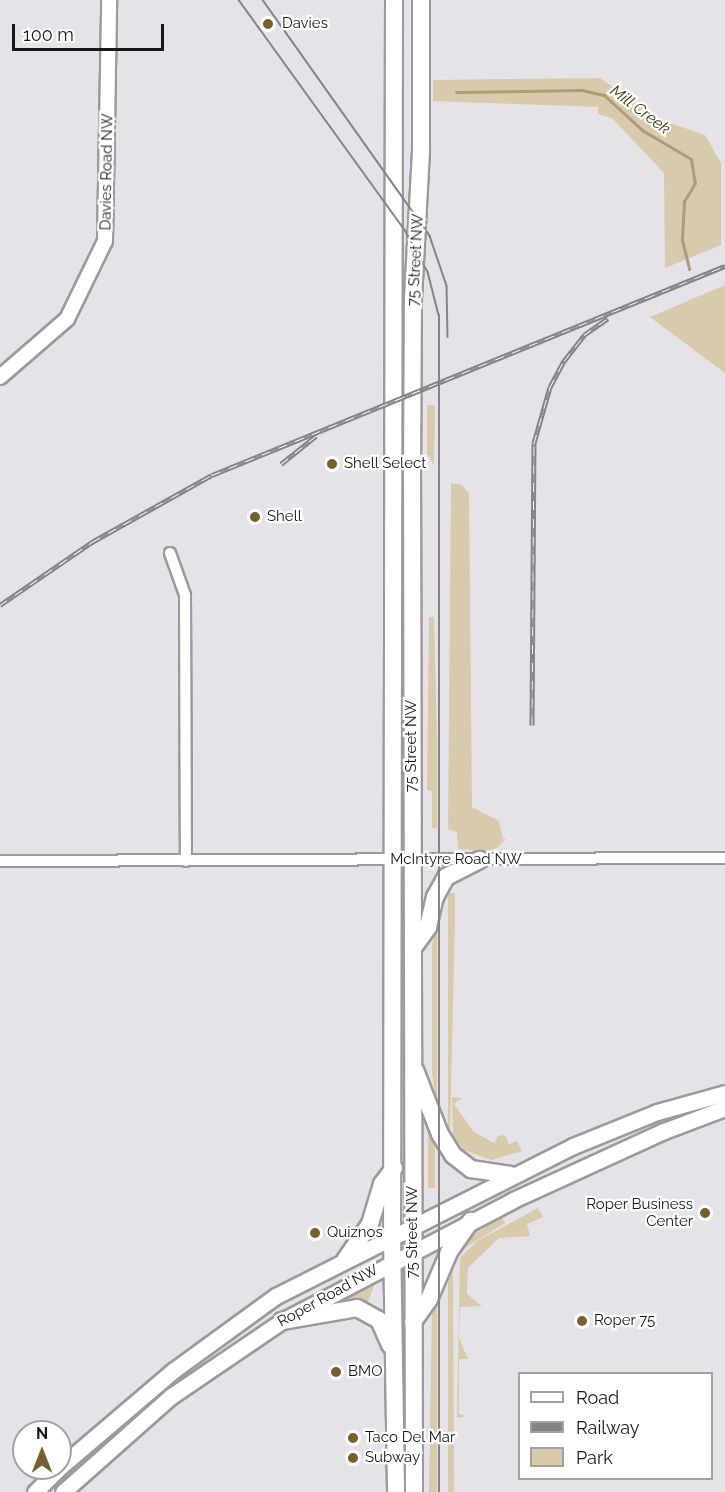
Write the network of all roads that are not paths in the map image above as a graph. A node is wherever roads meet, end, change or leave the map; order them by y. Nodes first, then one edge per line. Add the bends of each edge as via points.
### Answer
1 (109, 0) edge
2 (394, 0) edge
3 (418, 0) edge
4 (0, 376) edge
5 (170, 553) dead end
6 (725, 858) edge
7 (394, 860) junction
8 (412, 860) junction
9 (480, 860) junction
10 (0, 861) edge
11 (186, 861) junction
12 (413, 948) junction
13 (412, 1065) junction
14 (725, 1093) edge
15 (725, 1108) edge
16 (394, 1168) junction
17 (511, 1175) junction
18 (471, 1221) junction
19 (412, 1224) junction
20 (392, 1235) junction
21 (412, 1250) junction
22 (345, 1260) junction
23 (393, 1261) junction
24 (282, 1321) junction
25 (413, 1322) junction
26 (394, 1357) junction
27 (72, 1456) edge
28 (47, 1480) edge
29 (35, 1492) edge
30 (63, 1492) edge
31 (396, 1492) edge
32 (414, 1492) edge

1 - 4 street, Davies Road NW via 105,241 67,319
2 - 7 main road, 75 Street NW
3 - 8 main road, 75 Street NW via 421,149 413,299
5 - 11 street via 185,595
6 - 9 street, McIntyre Road NW
7 - 8 street, McIntyre Road NW
7 - 11 street, McIntyre Road NW
7 - 16 main road, 75 Street NW
8 - 9 street, McIntyre Road NW
8 - 12 main road, 75 Street NW
9 - 12 main road via 446,877 435,897 428,927
10 - 11 street, McIntyre Road NW
12 - 13 main road, 75 Street NW
13 - 17 main road via 440,1134 453,1155 471,1169
13 - 19 main road, 75 Street NW
14 - 17 main road, Roper Road NW via 646,1116
15 - 18 main road, Roper Road NW via 664,1131
16 - 20 main road, 75 Street NW
16 - 22 main road via 382,1184 370,1224
17 - 19 main road, Roper Road NW
18 - 21 main road, Roper Road NW
18 - 25 main road via 449,1252 429,1299
19 - 20 main road, Roper Road NW
19 - 21 main road, 75 Street NW
20 - 22 main road, Roper Road NW
20 - 23 main road, 75 Street NW
21 - 23 main road, Roper Road NW
21 - 25 main road, 75 Street NW
22 - 27 main road, Roper Road NW via 276,1296 228,1329 130,1405
23 - 24 main road, Roper Road NW
23 - 26 main road, 75 Street NW
24 - 26 main road via 342,1309 366,1311 383,1325
24 - 30 main road, Roper Road NW via 170,1396
25 - 32 main road, 75 Street NW
26 - 31 main road, 75 Street NW
28 - 29 main road, Roper Road NW

